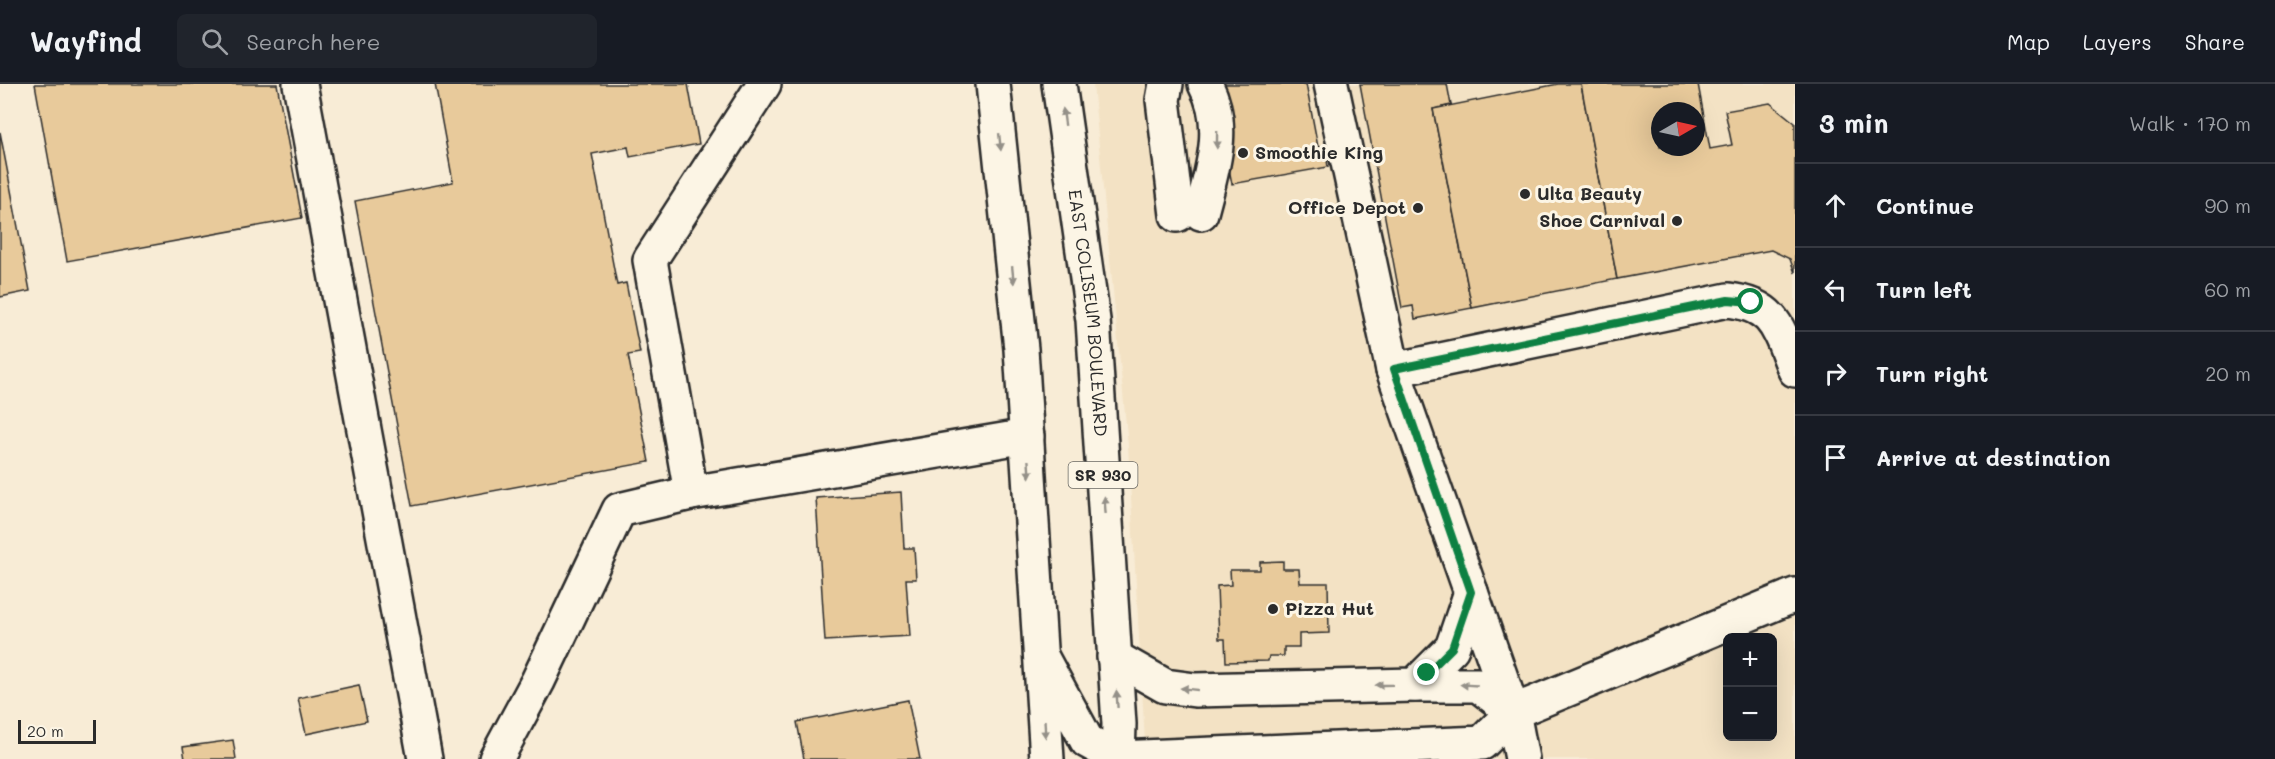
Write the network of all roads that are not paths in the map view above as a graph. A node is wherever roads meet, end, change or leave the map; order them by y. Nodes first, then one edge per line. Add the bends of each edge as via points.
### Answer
1 (300, 84) edge
2 (764, 84) edge
3 (993, 84) edge
4 (1059, 84) edge
5 (1166, 84) edge
6 (1205, 84) edge
7 (1331, 84) edge
8 (1394, 369) junction
9 (1795, 370) edge
10 (1027, 436) junction
11 (691, 493) junction
12 (1471, 592) junction
13 (1795, 595) edge
14 (1041, 656) junction
15 (1114, 657) junction
16 (1415, 685) junction
17 (1513, 712) junction
18 (1118, 758) edge
19 (425, 759) edge
20 (496, 759) edge
21 (1047, 759) edge
22 (1522, 759) edge

1 - 19 main road
2 - 11 main road via 650,260
3 -> 10 main road
15 -> 4 main road, EAST COLISEUM BOULEVARD / SR 930 via 1093,320
6 -> 5 main road via 1211,95 1218,137 1216,155 1189,214 1163,100
7 - 8 main road
8 - 9 main road via 1728,300 1751,302 1776,323
8 - 12 main road
10 - 11 main road
10 -> 14 main road
11 - 20 main road via 619,510 538,681
12 - 16 main road via 1452,648
12 - 17 main road
13 - 17 main road
14 - 18 main road via 1087,741
14 -> 21 main road
16 -> 15 main road via 1195,690 1165,686
18 -> 15 main road, EAST COLISEUM BOULEVARD / SR 930
17 -> 16 main road via 1478,685
17 - 18 main road via 1482,743
17 - 22 main road

